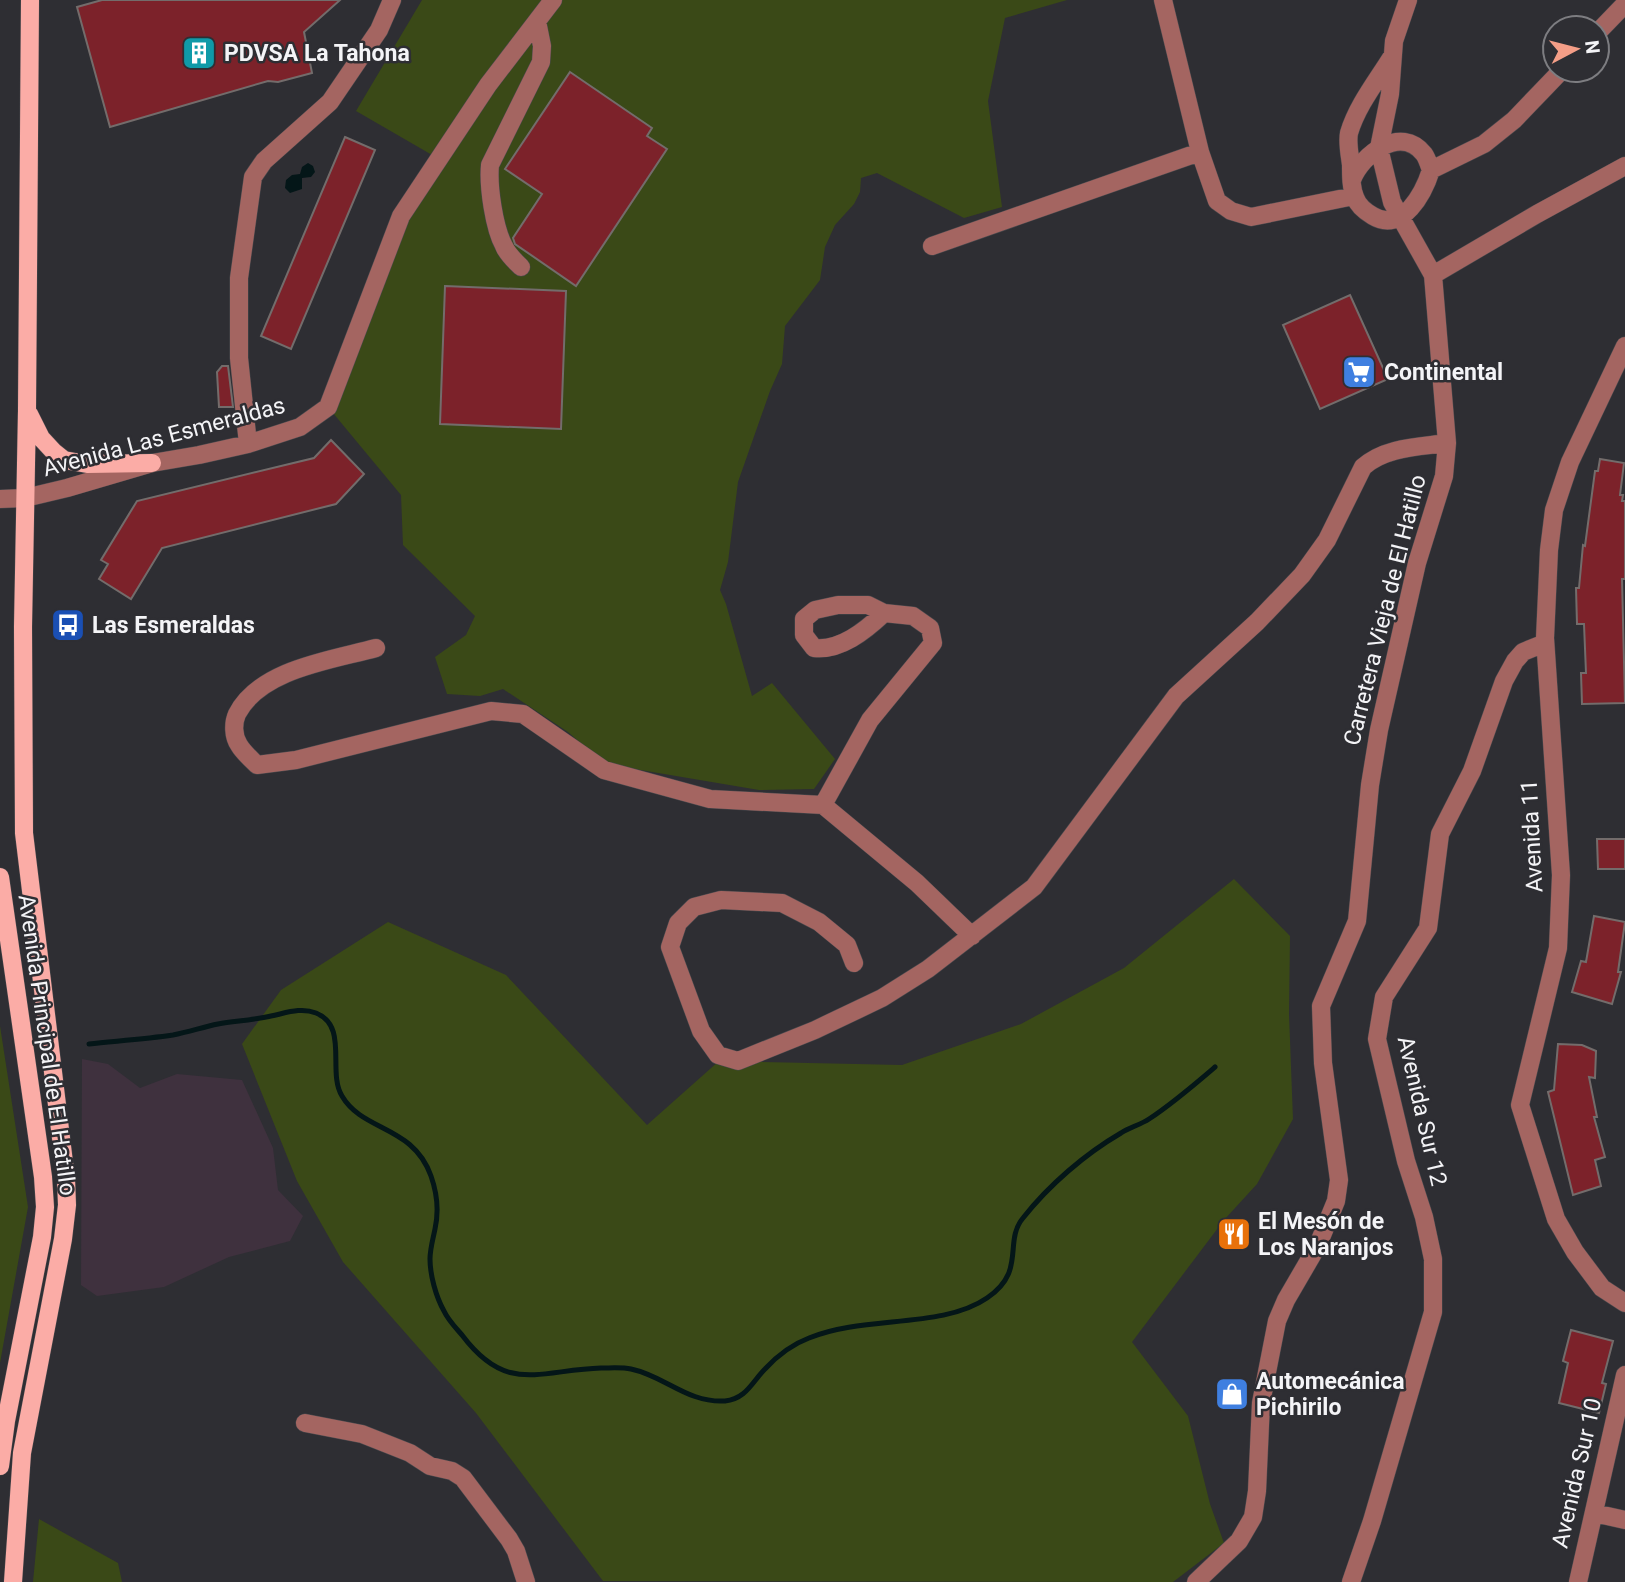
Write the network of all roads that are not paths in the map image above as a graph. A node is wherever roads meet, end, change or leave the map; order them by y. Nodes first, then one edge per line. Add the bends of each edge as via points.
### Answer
1 (30, 0) edge
2 (392, 0) edge
3 (553, 0) edge
4 (1163, 0) edge
5 (1408, 0) edge
6 (1625, 4) edge
7 (1611, 18) edge
8 (537, 21) junction
9 (1391, 58) junction
10 (1549, 84) edge
11 (1379, 148) junction
12 (1200, 152) junction
13 (1625, 166) edge
14 (1431, 170) junction
15 (1353, 188) junction
16 (1401, 215) junction
17 (932, 246) dead end
18 (521, 267) dead end
19 (1433, 275) junction
20 (1625, 345) edge
21 (27, 410) junction
22 (248, 443) junction
23 (1447, 443) junction
24 (152, 463) junction
25 (25, 498) junction
26 (0, 499) edge
27 (884, 613) dead end
28 (1545, 643) junction
29 (376, 648) dead end
30 (823, 805) junction
31 (0, 877) edge
32 (972, 936) junction
33 (854, 964) dead end
34 (1625, 1303) edge
35 (1625, 1375) edge
36 (305, 1423) dead end
37 (0, 1466) edge
38 (1594, 1513) junction
39 (1625, 1520) edge
40 (13, 1582) edge
41 (526, 1582) edge
42 (1196, 1582) edge
43 (1351, 1582) edge
44 (1578, 1582) edge

1 - 21 main road, Avenida Principal de El Hatillo
2 - 22 street via 379,30 330,102 264,161 253,177 239,278 239,358
3 - 8 street, Avenida Las Esmeraldas
4 - 12 street
5 - 9 street
6 - 7 street
8 - 18 street via 541,62 490,165 489,179 500,237
8 - 22 street, Avenida Las Esmeraldas via 488,85 401,216 328,407 300,427
9 - 11 street via 1390,94
9 - 15 street via 1348,136
10 - 14 street via 1485,144
11 - 14 street via 1391,142 1410,144 1423,153
11 - 15 street via 1357,166
11 - 16 street via 1387,186
12 - 15 street via 1217,201 1251,217
12 - 17 street
13 - 19 street
14 - 16 street via 1415,206
15 - 16 street via 1358,205 1380,220
16 - 19 street
19 - 23 street, Carretera Vieja de El Hatillo
20 - 28 street, Avenida 11 via 1570,462 1554,510
21 - 24 main road via 41,438 65,460
21 - 25 main road, Avenida Principal de El Hatillo
22 - 24 street, Avenida Las Esmeraldas
23 - 32 street via 1385,454 1363,467 1327,540 1302,575 1176,696 1034,887
23 - 42 street, Carretera Vieja de El Hatillo via 1439,500 1417,563 1379,730 1357,921 1321,1006 1323,1063 1339,1180 1336,1201 1277,1321 1261,1403 1252,1517 1239,1541
24 - 25 street, Avenida Las Esmeraldas
25 - 26 street, Avenida Las Esmeraldas
25 - 40 main road, Avenida Principal de El Hatillo via 24,832 67,1205 22,1453
27 - 30 street via 914,616 930,628 933,643 870,720
28 - 34 street, Avenida 11 via 1561,875 1558,948 1520,1105 1556,1219 1602,1287
28 - 43 street, Avenida Sur 12 via 1522,652 1504,681 1472,771 1440,834 1428,928 1384,997 1377,1039 1433,1259 1433,1312
29 - 30 street via 300,668 264,685 243,702 233,723 238,744 257,765 296,760 491,711 523,714 604,770 709,799
30 - 32 street
31 - 37 main road, Avenida Principal de El Hatillo via 44,1207
32 - 33 street via 882,998 738,1061 718,1055 701,1031 670,947 678,923 694,907 721,900 782,902 819,922 847,945
35 - 38 street, Avenida Sur 10
36 - 41 street via 362,1434 463,1478 509,1539
38 - 39 street
38 - 44 street, Avenida Sur 10

